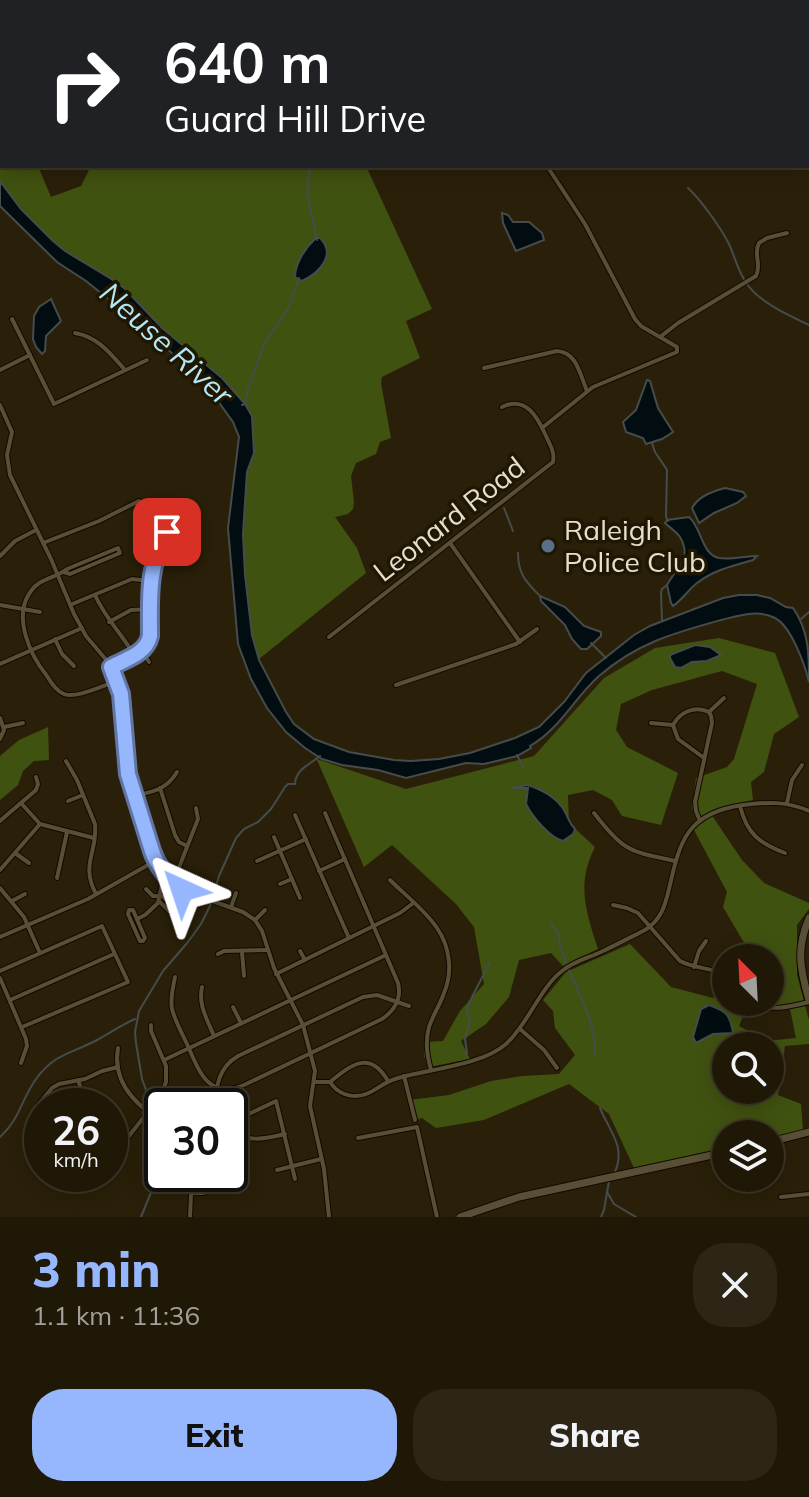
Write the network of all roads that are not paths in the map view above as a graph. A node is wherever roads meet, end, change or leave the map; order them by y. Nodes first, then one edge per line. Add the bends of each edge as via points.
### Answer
1 (548, 168) edge
2 (787, 233) dead end
3 (12, 319) dead end
4 (75, 333) dead end
5 (660, 337) junction
6 (30, 355) junction
7 (147, 360) dead end
8 (484, 368) dead end
9 (0, 370) edge
10 (125, 370) junction
11 (587, 391) junction
12 (0, 405) edge
13 (502, 407) dead end
14 (542, 428) junction
15 (9, 449) junction
16 (0, 455) edge
17 (139, 501) dead end
18 (36, 530) junction
19 (167, 532) dead end
20 (148, 540) dead end
21 (43, 543) junction
22 (450, 543) junction
23 (159, 546) junction
24 (0, 556) edge
25 (64, 572) junction
26 (57, 574) junction
27 (150, 581) junction
28 (95, 595) junction
29 (0, 605) edge
30 (70, 605) junction
31 (24, 608) junction
32 (150, 609) junction
33 (40, 612) dead end
34 (109, 622) junction
35 (82, 628) junction
36 (537, 629) dead end
37 (329, 637) dead end
38 (55, 639) junction
39 (520, 642) junction
40 (31, 650) junction
41 (142, 651) junction
42 (134, 655) junction
43 (149, 662) dead end
44 (0, 664) edge
45 (74, 666) dead end
46 (111, 667) junction
47 (117, 681) junction
48 (396, 685) dead end
49 (724, 698) dead end
50 (709, 712) junction
51 (0, 718) edge
52 (23, 723) dead end
53 (651, 723) dead end
54 (673, 725) junction
55 (4, 727) junction
56 (0, 739) edge
57 (704, 758) junction
58 (66, 761) dead end
59 (802, 765) dead end
60 (177, 772) dead end
61 (36, 777) dead end
62 (160, 788) junction
63 (83, 795) junction
64 (135, 796) junction
65 (68, 801) dead end
66 (21, 803) junction
67 (787, 803) junction
68 (740, 806) junction
69 (196, 808) dead end
70 (809, 811) edge
71 (325, 813) dead end
72 (594, 813) dead end
73 (295, 815) dead end
74 (0, 821) edge
75 (700, 821) junction
76 (40, 824) junction
77 (67, 832) junction
78 (274, 837) dead end
79 (94, 838) junction
80 (306, 839) junction
81 (187, 846) junction
82 (280, 851) junction
83 (15, 853) junction
84 (785, 853) dead end
85 (345, 859) junction
86 (155, 861) junction
87 (257, 861) dead end
88 (675, 861) junction
89 (29, 863) dead end
90 (0, 870) edge
91 (319, 871) junction
92 (57, 878) dead end
93 (169, 878) junction
94 (292, 879) junction
95 (390, 880) dead end
96 (280, 884) dead end
97 (0, 888) edge
98 (146, 889) dead end
99 (236, 893) dead end
100 (25, 894) dead end
101 (96, 894) junction
102 (158, 898) junction
103 (300, 898) dead end
104 (12, 901) junction
105 (413, 903) junction
106 (613, 905) dead end
107 (231, 907) junction
108 (265, 910) dead end
109 (809, 918) edge
110 (137, 919) junction
111 (255, 920) junction
112 (28, 925) junction
113 (374, 926) junction
114 (650, 927) junction
115 (0, 937) edge
116 (349, 938) junction
117 (706, 941) dead end
118 (268, 950) junction
119 (300, 951) dead end
120 (242, 952) junction
121 (40, 953) junction
122 (115, 953) junction
123 (218, 954) dead end
124 (386, 954) junction
125 (305, 960) junction
126 (694, 967) junction
127 (712, 970) edge
128 (0, 971) edge
129 (276, 974) junction
130 (244, 976) dead end
131 (175, 977) dead end
132 (0, 978) edge
133 (202, 987) dead end
134 (10, 1000) junction
135 (290, 1000) junction
136 (809, 1000) edge
137 (397, 1002) junction
138 (409, 1006) dead end
139 (784, 1006) edge
140 (233, 1007) dead end
141 (241, 1023) junction
142 (151, 1025) dead end
143 (303, 1025) junction
144 (22, 1027) junction
145 (520, 1029) junction
146 (214, 1036) junction
147 (118, 1048) dead end
148 (189, 1048) junction
149 (311, 1053) junction
150 (164, 1060) junction
151 (21, 1063) dead end
152 (118, 1067) junction
153 (557, 1068) dead end
154 (431, 1070) junction
155 (404, 1076) junction
156 (78, 1080) junction
157 (388, 1081) junction
158 (315, 1082) junction
159 (330, 1082) junction
160 (217, 1087) junction
161 (55, 1088) edge
162 (81, 1088) edge
163 (164, 1088) edge
164 (144, 1107) edge
165 (248, 1115) edge
166 (144, 1116) edge
167 (415, 1120) dead end
168 (809, 1132) edge
169 (285, 1134) junction
170 (128, 1137) edge
171 (248, 1138) edge
172 (358, 1138) dead end
173 (784, 1138) edge
174 (712, 1155) edge
175 (322, 1159) junction
176 (292, 1166) junction
177 (277, 1170) dead end
178 (295, 1179) dead end
179 (191, 1193) joint
180 (204, 1193) dead end
181 (809, 1194) edge
182 (781, 1197) dead end
183 (190, 1217) edge
184 (329, 1217) edge
185 (437, 1217) edge
186 (460, 1217) edge

1 - 5 street via 635,319
2 - 5 street via 759,243 756,276
3 - 6 street
4 - 10 street via 102,345
5 - 11 street, Leonard Road via 677,352
6 - 9 street
6 - 10 street via 54,404
7 - 10 street
8 - 11 street via 566,352
11 - 14 street, Leonard Road
12 - 15 street via 12,432
13 - 14 street via 524,405
14 - 22 street, Leonard Road via 553,462
15 - 16 street
15 - 18 street via 9,473
17 - 21 street
18 - 21 street
18 - 24 street
19 - 23 street
20 - 23 street
21 - 26 street
22 - 37 street, Leonard Road
22 - 39 street
23 - 27 street
25 - 25 street via 70,574 120,553 118,548
25 - 26 street
26 - 30 street
26 - 31 street via 34,587
27 - 28 street via 132,579
27 - 32 street
28 - 30 street
28 - 34 street
29 - 31 street
30 - 35 street
31 - 33 street
31 - 40 street
32 - 34 street via 131,610
32 - 41 street via 150,640
34 - 42 street
35 - 38 street
35 - 46 street
36 - 39 street
38 - 40 street
38 - 45 street
39 - 48 street
40 - 44 street
40 - 47 street via 65,695
41 - 42 street
41 - 43 street
42 - 46 street
46 - 47 street
47 - 64 street
49 - 50 street
50 - 54 street via 685,712
50 - 57 street via 712,723
51 - 55 street
52 - 55 street
53 - 54 street
54 - 57 street via 675,736
55 - 56 street
57 - 75 street via 695,806
58 - 63 street
59 - 67 street
60 - 62 street
61 - 66 street via 36,790
62 - 64 street
62 - 81 street via 176,838
63 - 65 street
63 - 79 street via 95,824
64 - 86 street
66 - 74 street
66 - 76 street
67 - 68 street
67 - 70 street
68 - 75 street
68 - 84 street via 752,834
69 - 81 street via 198,819
71 - 85 street
72 - 88 street via 624,846
73 - 80 street
75 - 88 street via 683,840
76 - 77 street
76 - 83 street
77 - 79 street
77 - 92 street
78 - 82 street
79 - 101 street via 88,871
80 - 82 street
80 - 91 street
81 - 93 street
82 - 87 street
82 - 94 street
83 - 89 street
83 - 90 street
85 - 91 street
85 - 113 street
86 - 93 street
86 - 101 street
88 - 114 street via 665,907
91 - 116 street
93 - 102 street
93 - 107 street via 186,892
94 - 96 street
94 - 103 street
95 - 105 street
97 - 104 street
98 - 102 street
99 - 107 street
100 - 104 street
101 - 112 street
102 - 110 street
104 - 112 street
105 - 113 street
105 - 154 street via 440,932 449,960 446,988 427,1035
106 - 114 street via 638,913
107 - 111 street
108 - 111 street
109 - 136 street via 800,956
110 - 110 street via 145,938 142,941 127,912 133,910
111 - 118 street
112 - 115 street
112 - 121 street
113 - 116 street
113 - 124 street
114 - 126 street via 677,958
114 - 145 street via 563,970
116 - 125 street
117 - 126 street
118 - 120 street
118 - 129 street
119 - 125 street
120 - 123 street
120 - 130 street
121 - 122 street via 102,926
121 - 128 street
122 - 134 street
122 - 144 street via 128,982
124 - 135 street
124 - 137 street via 399,988
125 - 129 street
126 - 127 street
129 - 135 street
131 - 148 street via 172,1009
132 - 134 street
133 - 146 street via 201,1007
134 - 144 street
135 - 141 street
135 - 143 street
136 - 139 street
137 - 138 street
137 - 143 street via 377,995 363,997
137 - 149 street via 382,1019
140 - 141 street
141 - 146 street
142 - 150 street
143 - 149 street
143 - 160 street via 232,1059
144 - 151 street via 27,1046
145 - 153 street
145 - 154 street via 489,1055
146 - 148 street
147 - 152 street
148 - 150 street
148 - 160 street via 202,1077
149 - 158 street
149 - 160 street via 235,1089
150 - 163 street
152 - 156 street
152 - 164 street via 126,1091
154 - 155 street
155 - 157 street
155 - 167 street
156 - 161 street
156 - 162 street
157 - 159 street via 359,1096 345,1094
157 - 159 street via 375,1062 349,1068
158 - 159 street
158 - 175 street via 310,1106
165 - 169 street via 276,1101
166 - 170 street
168 - 173 street
169 - 171 street
169 - 176 street
172 - 185 street via 417,1127
174 - 186 street via 519,1197
175 - 176 street
175 - 184 street
176 - 177 street
176 - 178 street
179 - 180 street
179 - 183 street
181 - 182 street

